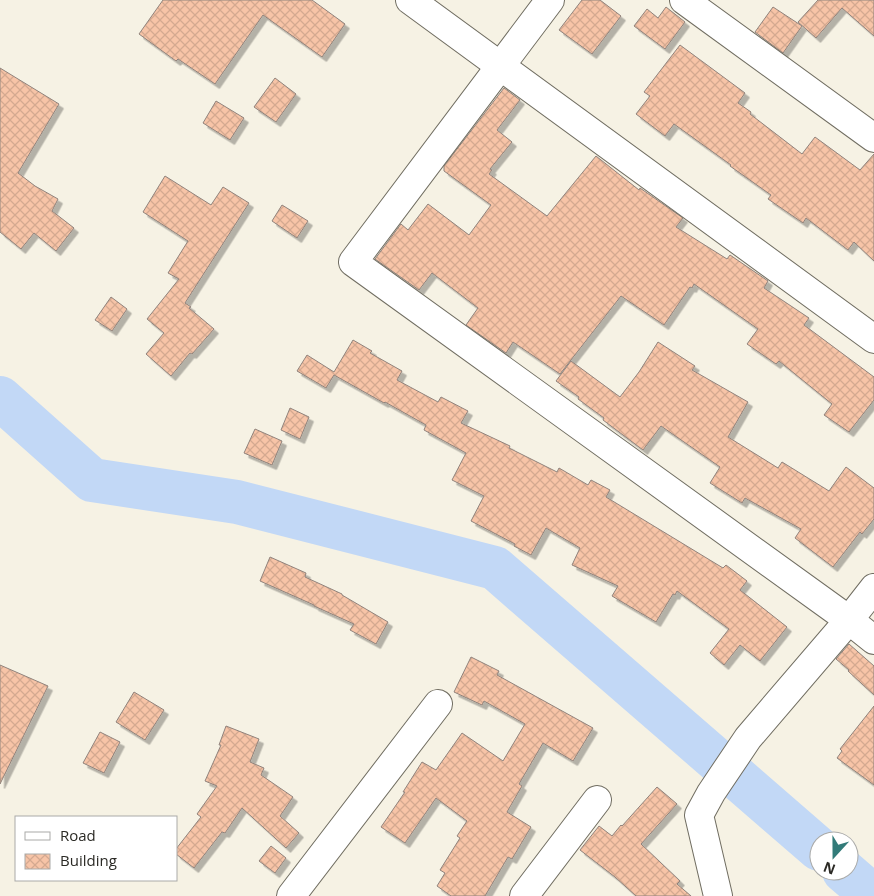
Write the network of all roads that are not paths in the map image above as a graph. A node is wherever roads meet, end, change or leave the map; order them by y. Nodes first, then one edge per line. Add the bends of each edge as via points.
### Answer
1 (410, 0) edge
2 (550, 0) edge
3 (684, 0) edge
4 (500, 66) junction
5 (874, 138) edge
6 (874, 339) edge
7 (874, 588) edge
8 (849, 620) junction
9 (874, 640) edge
10 (438, 704) dead end
11 (597, 800) dead end
12 (291, 896) edge
13 (524, 896) edge
14 (718, 896) edge

1 - 4 street
2 - 4 street
3 - 5 street
4 - 6 street
4 - 8 street via 353,262
7 - 8 street
8 - 9 street
8 - 14 street via 748,738 699,815
10 - 12 street
11 - 13 street

